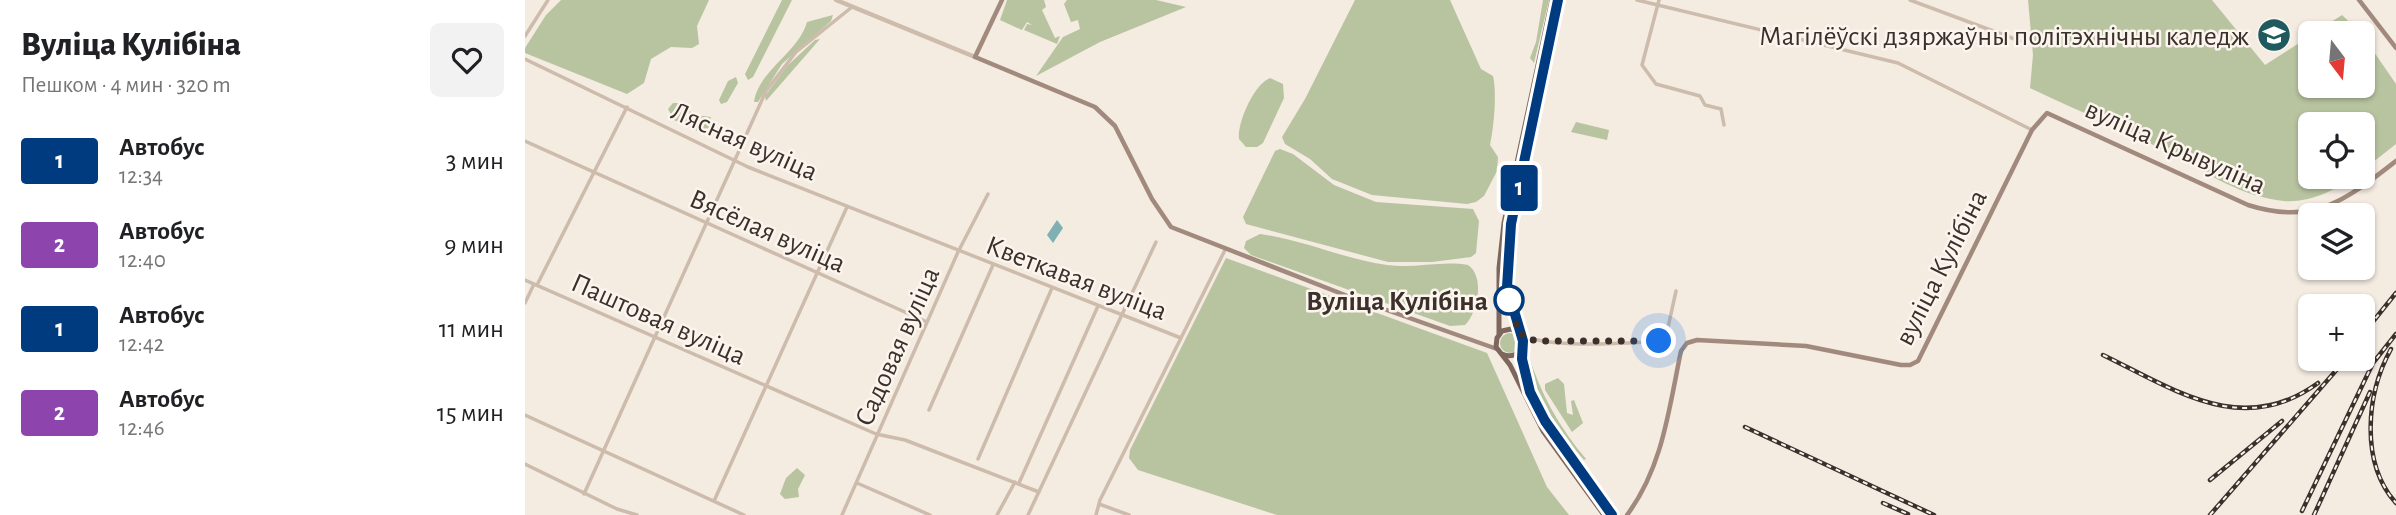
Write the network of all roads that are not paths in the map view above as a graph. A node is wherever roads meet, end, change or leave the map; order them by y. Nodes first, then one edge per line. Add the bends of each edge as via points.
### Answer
1 (548, 0) edge
2 (836, 0) edge
3 (1002, 0) edge
4 (1552, 0) edge
5 (1558, 0) edge
6 (1637, 0) edge
7 (1659, 0) edge
8 (1910, 0) edge
9 (2359, 0) edge
10 (1658, 6) junction
11 (852, 7) junction
12 (525, 36) edge
13 (2020, 41) dead end
14 (2396, 48) edge
15 (975, 57) junction
16 (525, 59) edge
17 (627, 107) junction
18 (2051, 113) joint
19 (1724, 125) dead end
20 (2032, 130) junction
21 (525, 141) edge
22 (733, 159) junction
23 (2396, 161) edge
24 (594, 172) junction
25 (988, 194) dead end
26 (847, 207) junction
27 (705, 222) junction
28 (1156, 242) dead end
29 (1225, 250) junction
30 (958, 251) junction
31 (993, 265) junction
32 (817, 273) junction
33 (525, 280) edge
34 (535, 284) junction
35 (1052, 288) junction
36 (1676, 291) dead end
37 (525, 303) edge
38 (1098, 306) junction
39 (1121, 314) junction
40 (927, 323) junction
41 (1520, 334) junction
42 (1498, 336) junction
43 (1181, 338) junction
44 (656, 339) junction
45 (1535, 341) junction
46 (1491, 345) junction
47 (1522, 347) junction
48 (1500, 352) junction
49 (764, 386) junction
50 (929, 410) dead end
51 (525, 415) edge
52 (876, 434) junction
53 (602, 451) junction
54 (978, 459) dead end
55 (525, 464) edge
56 (1017, 482) junction
57 (857, 483) junction
58 (1039, 492) junction
59 (584, 494) junction
60 (714, 501) junction
61 (1099, 504) junction
62 (921, 513) edge
63 (637, 515) edge
64 (744, 515) edge
65 (842, 515) edge
66 (930, 515) edge
67 (997, 515) edge
68 (1028, 515) edge
69 (1096, 515) edge
70 (1129, 515) edge
71 (1604, 515) edge
72 (1612, 515) edge
73 (1627, 515) edge

1 - 12 street
2 - 11 street
3 - 15 main road
4 - 42 main road via 1504,223
5 - 41 main road via 1511,224 1507,287
6 - 10 street
7 - 10 street
8 - 13 street
9 - 14 main road
10 - 19 street via 1642,65 1656,84 1700,96 1705,105 1721,109
10 - 20 street via 1898,63
11 - 15 street
11 - 22 street via 781,69
15 - 29 main road via 1095,107 1115,126 1165,222
16 - 17 street, Лясная вуліца
17 - 22 street, Лясная вуліца
17 - 24 street
18 - 20 main road, вуліца Кулібіна via 2043,114
18 - 23 main road, вуліца Крывуліна via 2248,205 2279,213 2333,205
20 - 73 main road, вуліца Кулібіна via 1917,361 1901,365 1806,346 1687,342 1681,351 1662,447
21 - 24 street, Вясёлая вуліца
22 - 26 street, Лясная вуліца
22 - 27 street
24 - 27 street, Вясёлая вуліца
24 - 34 street, Паштовая вуліца
25 - 30 street, Садовая вуліца
26 - 30 street, Лясная вуліца
26 - 32 street
27 - 32 street, Вясёлая вуліца
27 - 44 street
28 - 39 street
29 - 43 street
29 - 46 main road
30 - 31 street, Кветкавая вуліца
30 - 40 street, Садовая вуліца
31 - 35 street, Кветкавая вуліца
31 - 50 street
32 - 40 street, Вясёлая вуліца
32 - 49 street, Паштовая вуліца
33 - 34 street, Паштовая вуліца
34 - 37 street, Паштовая вуліца
34 - 44 street, Паштовая вуліца
35 - 38 street, Кветкавая вуліца
35 - 54 street
36 - 45 street via 1665,341
38 - 39 street, Кветкавая вуліца
38 - 56 street
39 - 43 street, Кветкавая вуліца
39 - 58 street
40 - 52 street, Садовая вуліца
41 - 42 main road via 1511,329
41 - 45 street
41 - 47 main road
42 - 46 main road
42 - 48 main road
43 - 61 street
44 - 49 street, Паштовая вуліца
44 - 53 street
45 - 47 street
46 - 48 main road
47 - 48 main road via 1510,356
47 - 72 main road via 1524,375 1537,408
48 - 71 main road via 1543,430
49 - 52 street, Паштовая вуліца
49 - 60 street
51 - 53 street
52 - 56 street, Паштовая вуліца via 897,437
52 - 57 street, Садовая вуліца
53 - 59 street
53 - 60 street
55 - 59 street
56 - 58 street, Паштовая вуліца
56 - 67 street
57 - 62 street
57 - 65 street, Садовая вуліца
58 - 68 street
59 - 63 street
60 - 64 street
61 - 69 street
61 - 70 street
62 - 66 street

